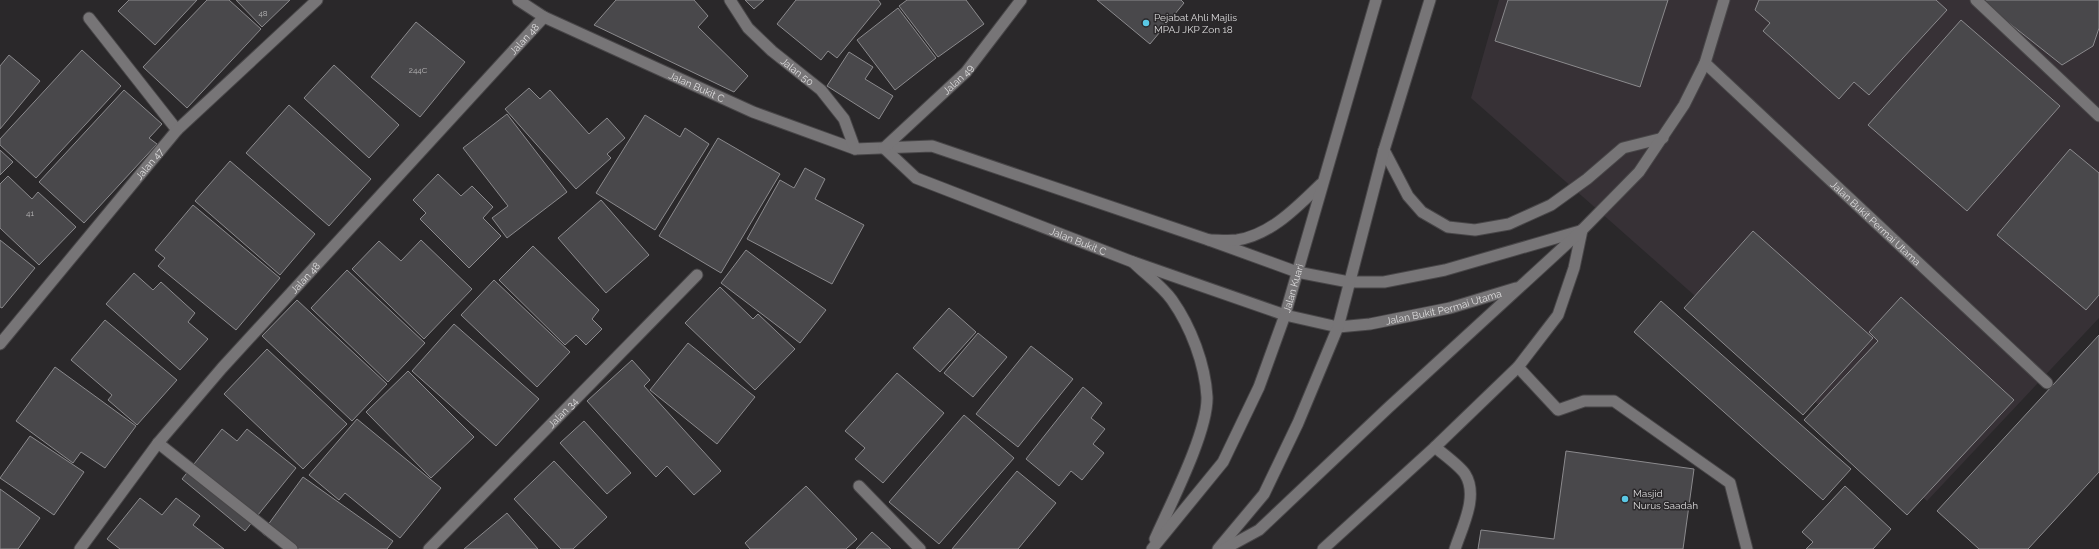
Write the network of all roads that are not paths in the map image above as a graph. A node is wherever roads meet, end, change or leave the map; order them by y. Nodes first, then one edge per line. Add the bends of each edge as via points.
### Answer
1 (317, 0) edge
2 (518, 0) edge
3 (730, 0) edge
4 (1021, 0) edge
5 (1376, 0) edge
6 (1430, 0) edge
7 (1724, 0) edge
8 (1976, 0) edge
9 (544, 17) junction
10 (89, 18) dead end
11 (1704, 63) junction
12 (2099, 116) edge
13 (177, 130) junction
14 (1663, 138) junction
15 (884, 148) junction
16 (855, 149) junction
17 (1384, 150) junction
18 (1322, 183) junction
19 (1582, 230) junction
20 (1208, 240) junction
21 (1133, 262) junction
22 (1297, 272) junction
23 (696, 275) dead end
24 (1349, 282) junction
25 (1519, 287) junction
26 (1284, 315) junction
27 (1338, 327) junction
28 (0, 344) edge
29 (1518, 368) junction
30 (2047, 383) dead end
31 (158, 443) junction
32 (1435, 447) junction
33 (859, 486) dead end
34 (80, 549) edge
35 (292, 549) edge
36 (429, 549) edge
37 (920, 549) edge
38 (1151, 549) edge
39 (1218, 549) edge
40 (1224, 549) edge
41 (1323, 549) edge
42 (1455, 549) edge
43 (1747, 549) edge

1 - 13 street, Jalan 47
2 - 9 street, Jalan Bukit C
3 - 16 street, Jalan 50 via 753,33 821,90 844,119
4 - 15 street, Jalan 49 via 966,72
5 - 18 street, Jalan Kuari
6 - 17 street
7 - 11 street, Jalan Bukit Permai Utama
8 - 12 street
9 - 16 street, Jalan Bukit C via 753,112
9 - 31 street, Jalan 48 via 315,265
10 - 13 street
11 - 14 street, Jalan Bukit Permai Utama via 1684,105
11 - 30 street, Jalan Bukit Permai Utama
13 - 28 street, Jalan 47
14 - 17 street via 1623,148 1551,205 1509,224 1475,230 1448,227 1422,212 1408,196
14 - 19 street, Jalan Bukit Permai Utama via 1639,172
15 - 16 street, Jalan Bukit C
15 - 20 street, Jalan Bukit C via 932,146
15 - 21 street, Jalan Bukit C via 916,178
17 - 24 street
18 - 20 street via 1286,217 1263,230 1237,240
18 - 22 street, Jalan Kuari
19 - 24 street, Jalan Bukit Permai Utama via 1445,270 1384,282
19 - 25 street, Jalan Bukit Permai Utama
19 - 29 street via 1574,268 1558,315
20 - 22 street, Jalan Bukit C
21 - 26 street, Jalan Bukit C
21 - 38 street via 1171,299 1188,325 1200,361 1207,398 1201,432
22 - 24 street, Jalan Bukit Permai Utama
22 - 26 street, Jalan Kuari
23 - 36 street, Jalan 34
24 - 27 street
25 - 27 street, Jalan Bukit Permai Utama via 1450,308 1370,324
25 - 40 street via 1259,530
26 - 27 street, Jalan Bukit Permai Utama
26 - 38 street, Jalan Kuari via 1258,387 1223,462
27 - 39 street via 1298,423 1264,494
29 - 32 street
29 - 43 street via 1558,410 1584,401 1614,401 1730,483
31 - 34 street, Jalan 48
31 - 35 street
32 - 41 street
32 - 42 street via 1465,473 1471,488 1469,505
33 - 37 street

